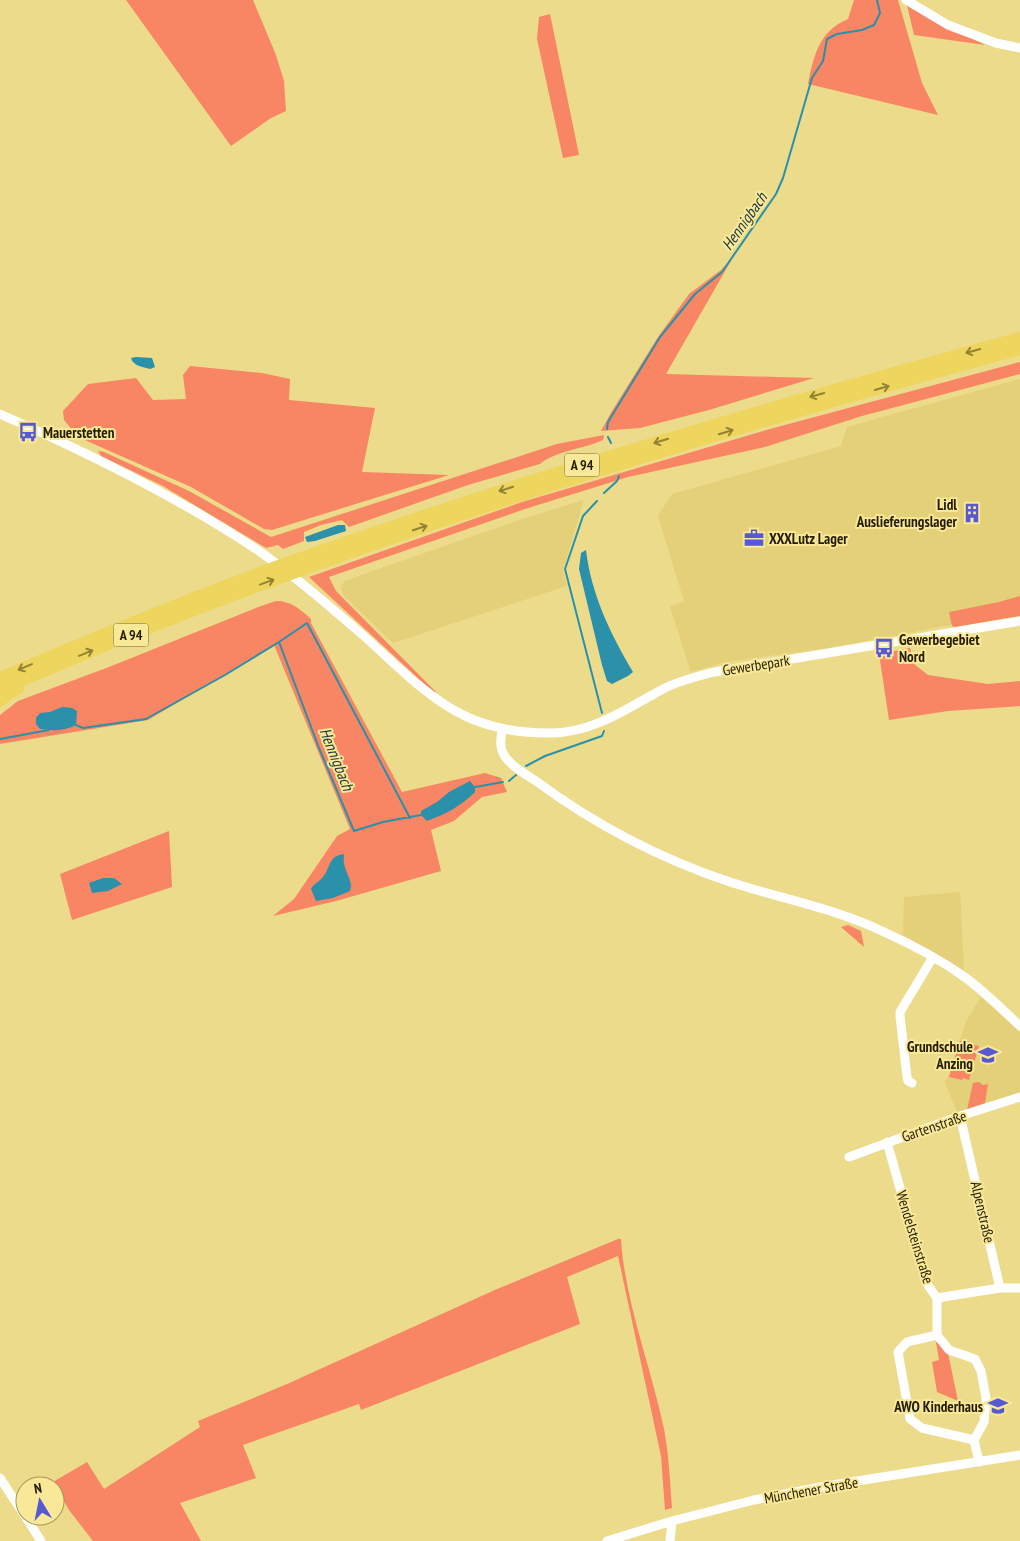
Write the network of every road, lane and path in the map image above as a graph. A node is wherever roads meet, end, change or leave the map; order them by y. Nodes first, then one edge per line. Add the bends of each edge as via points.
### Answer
1 (906, 0) edge
2 (1020, 48) edge
3 (1020, 338) edge
4 (1020, 349) edge
5 (0, 414) edge
6 (1020, 621) edge
7 (41, 671) junction
8 (0, 678) edge
9 (0, 690) edge
10 (0, 701) edge
11 (502, 729) junction
12 (932, 956) junction
13 (1020, 1026) edge
14 (912, 1082) dead end
15 (1020, 1096) edge
16 (960, 1116) junction
17 (887, 1142) junction
18 (849, 1157) dead end
19 (1000, 1288) junction
20 (1020, 1288) edge
21 (937, 1298) junction
22 (936, 1335) junction
23 (974, 1440) junction
24 (1020, 1455) edge
25 (979, 1462) junction
26 (0, 1478) edge
27 (15, 1501) edge
28 (672, 1521) junction
29 (31, 1526) edge
30 (41, 1541) edge
31 (606, 1541) edge
32 (670, 1541) edge

1 - 2 street via 948,25 996,43
3 -> 8 highway, A 94 via 580,465 411,520 195,598
7 -> 4 highway, A 94 via 221,599 410,532 807,408
5 - 11 street, Gewerbepark via 154,489 260,552 312,591 431,696 466,717
6 - 11 street, Gewerbepark via 714,672 679,682 616,716 578,730 545,733
7 - 9 highway, A 94
7 - 10 highway via 29,683
11 - 12 street via 501,749 509,761 562,800 610,828 705,873 847,916
12 - 13 street via 968,979
12 - 14 street via 900,1016 907,1077
15 - 16 street, Gartenstraße
16 - 17 street, Gartenstraße
16 - 19 street, Alpenstraße
17 - 18 street, Gartenstraße
17 - 21 street, Wendelsteinstraße via 927,1284
19 - 20 street
19 - 21 street, Wendelsteinstraße
21 - 22 street
22 - 23 street via 949,1350 975,1359 981,1371 986,1398 984,1422
22 - 23 street via 907,1342 898,1352 910,1419 922,1428
23 - 25 street
24 - 25 street, Münchener Straße
25 - 28 street, Münchener Straße via 754,1500
26 - 27 street
28 - 31 street, Münchener Straße
28 - 32 street
29 - 30 street

